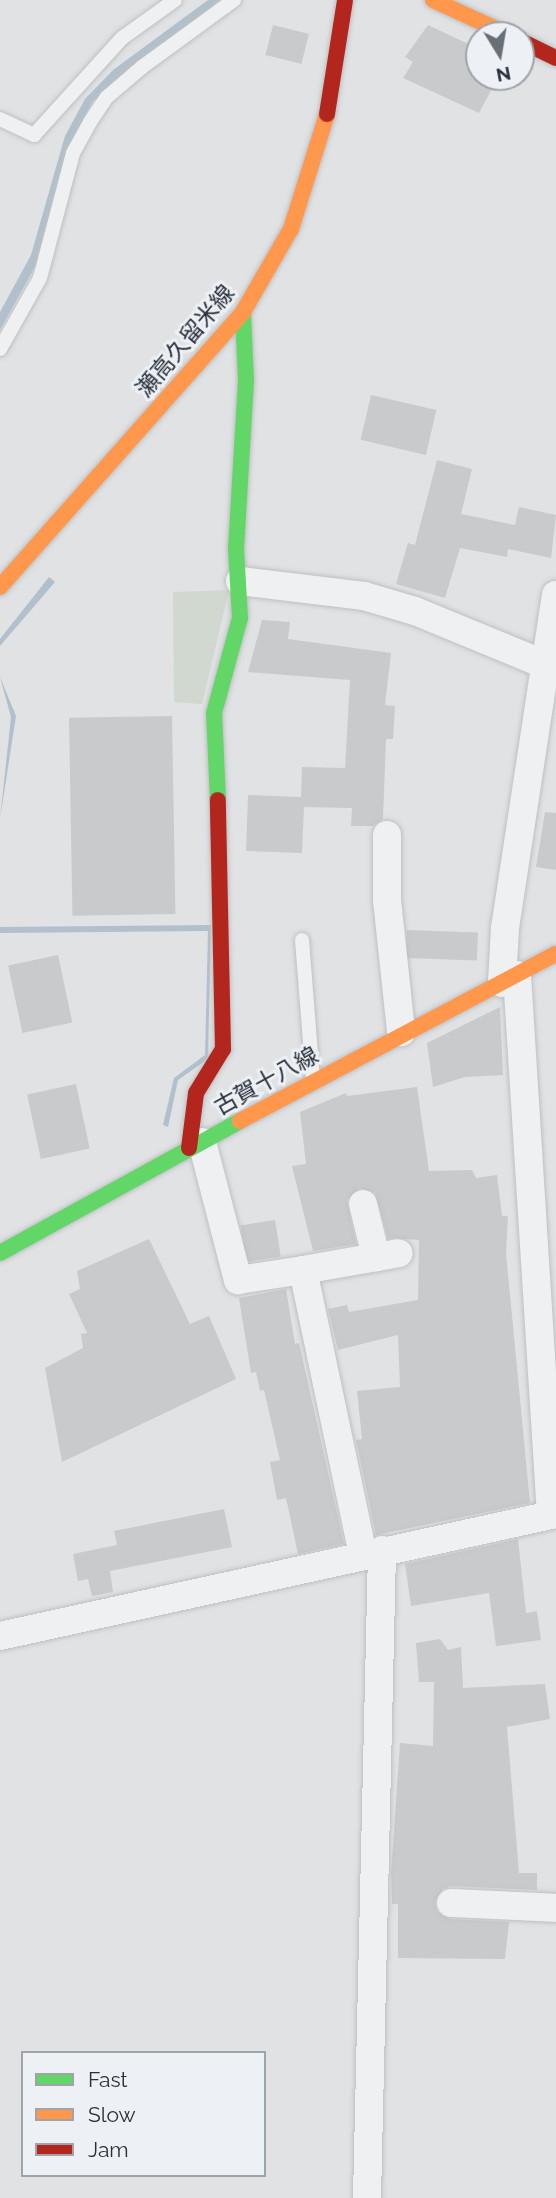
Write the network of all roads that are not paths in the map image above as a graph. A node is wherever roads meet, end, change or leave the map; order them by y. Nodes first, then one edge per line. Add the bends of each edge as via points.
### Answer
1 (175, 0) edge
2 (234, 0) edge
3 (345, 0) edge
4 (433, 0) edge
5 (479, 21) edge
6 (535, 48) edge
7 (556, 58) edge
8 (0, 119) edge
9 (243, 312) junction
10 (0, 349) edge
11 (5, 571) edge
12 (240, 581) junction
13 (556, 595) edge
14 (552, 667) edge
15 (387, 835) dead end
16 (303, 940) dead end
17 (556, 954) edge
18 (510, 979) junction
19 (401, 1032) junction
20 (313, 1081) junction
21 (195, 1145) junction
22 (363, 1204) dead end
23 (0, 1253) edge
24 (303, 1270) junction
25 (553, 1515) edge
26 (373, 1552) junction
27 (0, 1636) edge
28 (451, 1903) dead end
29 (556, 1908) edge
30 (367, 2198) edge

1 - 8 lane via 122,38 34,135
2 - 10 lane via 142,67 107,97 90,122 73,153 40,278
3 - 9 main road, 瀬高久留米線 via 325,130 291,229
4 - 5 main road
6 - 7 main road
9 - 11 main road, 瀬高久留米線
9 - 12 main road via 246,381 236,549
12 - 14 street via 364,596 415,611
12 - 21 main road via 240,618 214,713 224,919 223,1049 196,1093
13 - 14 street
14 - 18 street via 505,929
15 - 19 street via 387,900
16 - 20 lane
17 - 18 main road, 古賀十八線
18 - 19 main road, 古賀十八線
18 - 25 street
19 - 20 main road, 古賀十八線
20 - 21 main road, 古賀十八線
21 - 23 main road, 古賀十八線
21 - 24 street via 238,1280
22 - 24 street via 388,1255
24 - 26 street
25 - 26 street
26 - 27 street
26 - 30 street
28 - 29 street

